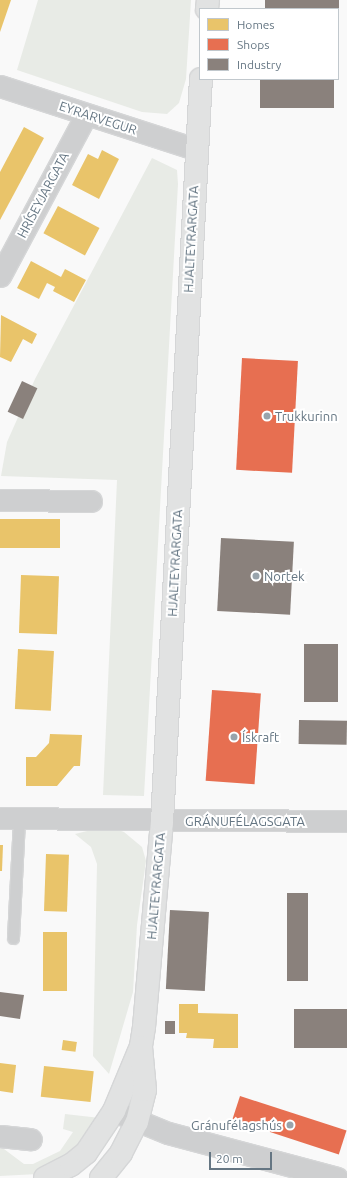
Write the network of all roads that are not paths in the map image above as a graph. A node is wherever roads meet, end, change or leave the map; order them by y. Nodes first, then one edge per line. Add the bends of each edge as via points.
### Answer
1 (201, 80) edge
2 (0, 86) edge
3 (86, 114) junction
4 (195, 149) junction
5 (0, 276) edge
6 (0, 500) edge
7 (91, 501) dead end
8 (10, 818) edge
9 (347, 821) edge
10 (162, 822) junction
11 (13, 938) dead end
12 (141, 1046) junction
13 (114, 1111) junction
14 (137, 1122) junction
15 (0, 1136) edge
16 (31, 1139) dead end
17 (45, 1178) edge
18 (101, 1178) edge
19 (337, 1178) edge

1 - 4 main road, HJALTEYRARGATA
2 - 3 street, EYRARVEGUR
3 - 4 street, EYRARVEGUR
3 - 5 street, HRÍSEYJARGATA
4 - 10 main road, HJALTEYRARGATA
6 - 7 street
8 - 10 street, GRÁNUFÉLAGSGATA
8 - 11 lane
9 - 10 street, GRÁNUFÉLAGSGATA
10 - 12 main road, HJALTEYRARGATA
12 - 13 main road, HJALTEYRARGATA
12 - 14 main road, HJALTEYRARGATA via 145,1090
13 - 14 street
13 - 17 main road, HJALTEYRARGATA via 86,1153 71,1165
14 - 18 main road, HJALTEYRARGATA via 121,1153
14 - 19 street
15 - 16 street

